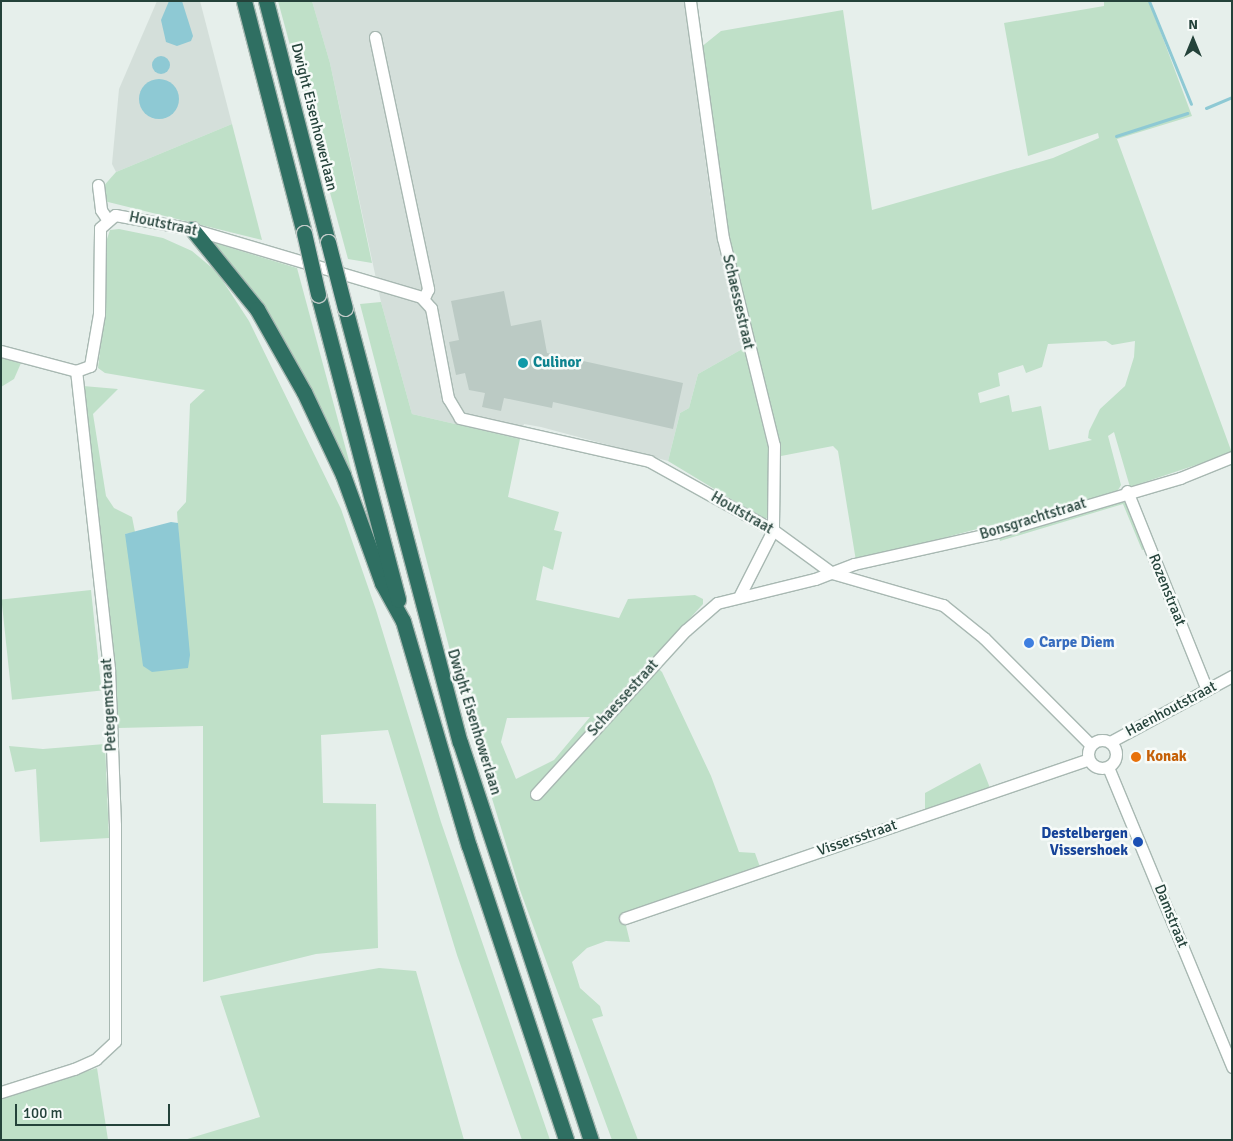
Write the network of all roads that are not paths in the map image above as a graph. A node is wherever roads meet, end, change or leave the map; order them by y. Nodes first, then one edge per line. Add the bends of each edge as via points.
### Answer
1 (244, 1) edge
2 (266, 1) edge
3 (690, 1) edge
4 (375, 38) dead end
5 (98, 185) dead end
6 (107, 219) junction
7 (192, 229) junction
8 (424, 298) junction
9 (1, 351) edge
10 (76, 371) junction
11 (1232, 457) edge
12 (1127, 490) junction
13 (773, 530) junction
14 (832, 573) junction
15 (740, 595) junction
16 (403, 621) junction
17 (1232, 676) edge
18 (1207, 690) junction
19 (1110, 742) junction
20 (1091, 745) junction
21 (1089, 759) junction
22 (1108, 767) junction
23 (536, 794) dead end
24 (625, 918) dead end
25 (1232, 1067) edge
26 (1, 1092) edge
27 (566, 1140) edge
28 (591, 1140) edge

1 - 16 highway, bridge
2 - 28 highway, Dwight Eisenhowerlaan, bridge via 460,742
3 - 13 street, Schaessestraat via 723,238 774,445
4 - 8 street, Houtstraat via 428,290
5 - 6 street via 102,210
6 - 7 street, Houtstraat via 121,215
6 - 10 street, Houtstraat via 99,236 99,306 93,360 84,371
7 - 8 street, Houtstraat
7 - 16 highway via 257,309 300,384 343,475 382,583
8 - 13 street, Houtstraat via 432,313 450,407 460,418 649,461
9 - 10 street
10 - 26 street, Petegemstraat via 109,669 115,825 116,1041 96,1059 74,1069
11 - 12 street, Bonsgrachtstraat via 1180,478
12 - 14 street, Bonsgrachtstraat via 997,532 854,564
12 - 18 street, Rozenstraat
13 - 14 street, Houtstraat
13 - 15 street, Schaessestraat
14 - 15 street, Schaessestraat
14 - 20 street, Houtstraat via 925,598 956,613
15 - 23 street, Schaessestraat via 704,612
16 - 27 highway via 510,974
17 - 18 street, Haenhoutstraat
18 - 19 street, Haenhoutstraat
19 - 20 street via 1100,740
19 - 22 street via 1116,754
20 - 21 street
21 - 22 street via 1097,767
21 - 24 street, Vissersstraat
22 - 25 street, Damstraat

